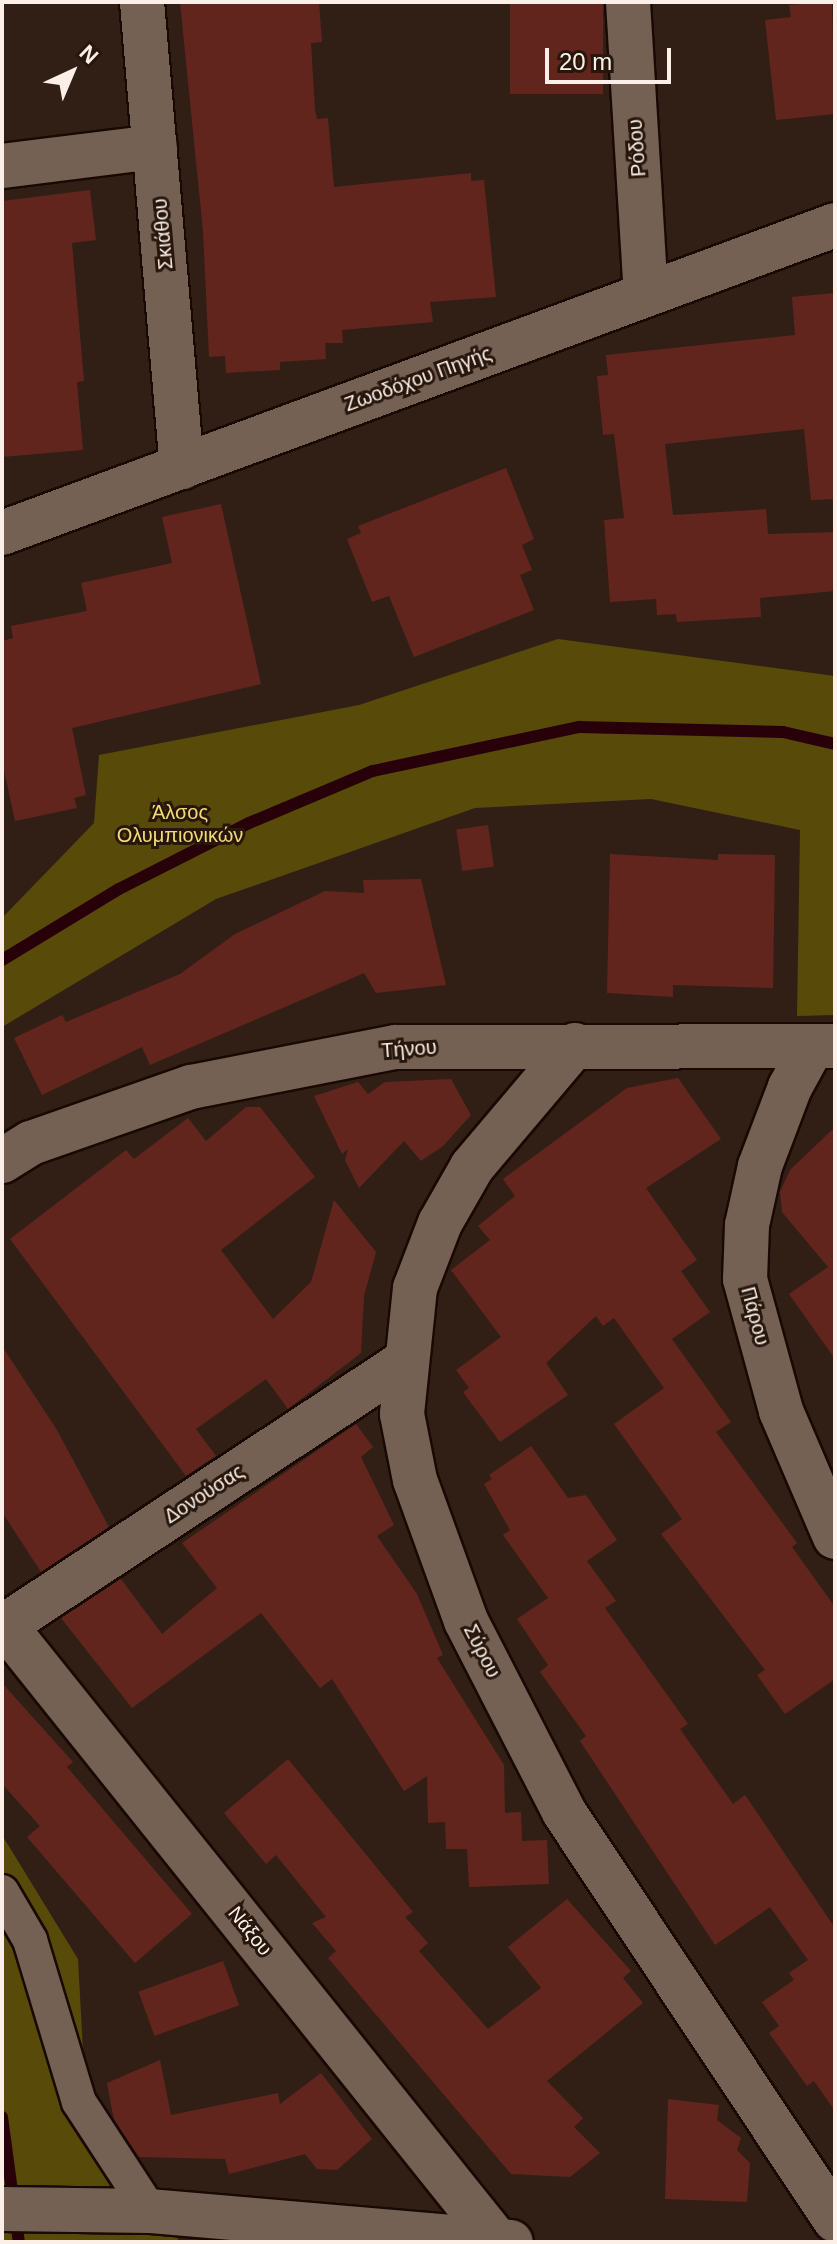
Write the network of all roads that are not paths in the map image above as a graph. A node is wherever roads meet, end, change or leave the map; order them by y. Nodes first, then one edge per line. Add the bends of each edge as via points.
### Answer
1 (142, 2) edge
2 (628, 2) edge
3 (155, 147) junction
4 (2, 166) edge
5 (835, 225) edge
6 (646, 294) junction
7 (182, 467) junction
8 (2, 533) edge
9 (575, 1045) junction
10 (824, 1047) edge
11 (2, 1161) edge
12 (404, 1362) junction
13 (835, 1537) edge
14 (3, 1624) edge
15 (2, 1892) edge
16 (2, 2209) edge
17 (143, 2211) junction
18 (835, 2220) edge
19 (504, 2241) edge

1 - 3 street, Σκιάθου
2 - 6 street, Ρόδου
3 - 4 street
3 - 7 street, Σκιάθου
5 - 6 street, Ζωοδόχου Πηγής
6 - 7 street, Ζωοδόχου Πηγής
7 - 8 street, Ζωοδόχου Πηγής
9 - 10 street, Τήνου
9 - 11 street, Τήνου via 395,1047 191,1087 31,1143
9 - 12 street, Σύρου via 472,1167 440,1223 415,1288
10 - 13 street, Πάρου via 790,1087 760,1166 747,1225 745,1279 781,1411
12 - 14 street, Δονούσας
12 - 18 street, Σύρου via 402,1414 415,1480 466,1621 564,1812
14 - 19 street, Νάξου
15 - 17 street via 30,1940 79,2102
16 - 17 street
17 - 19 street

